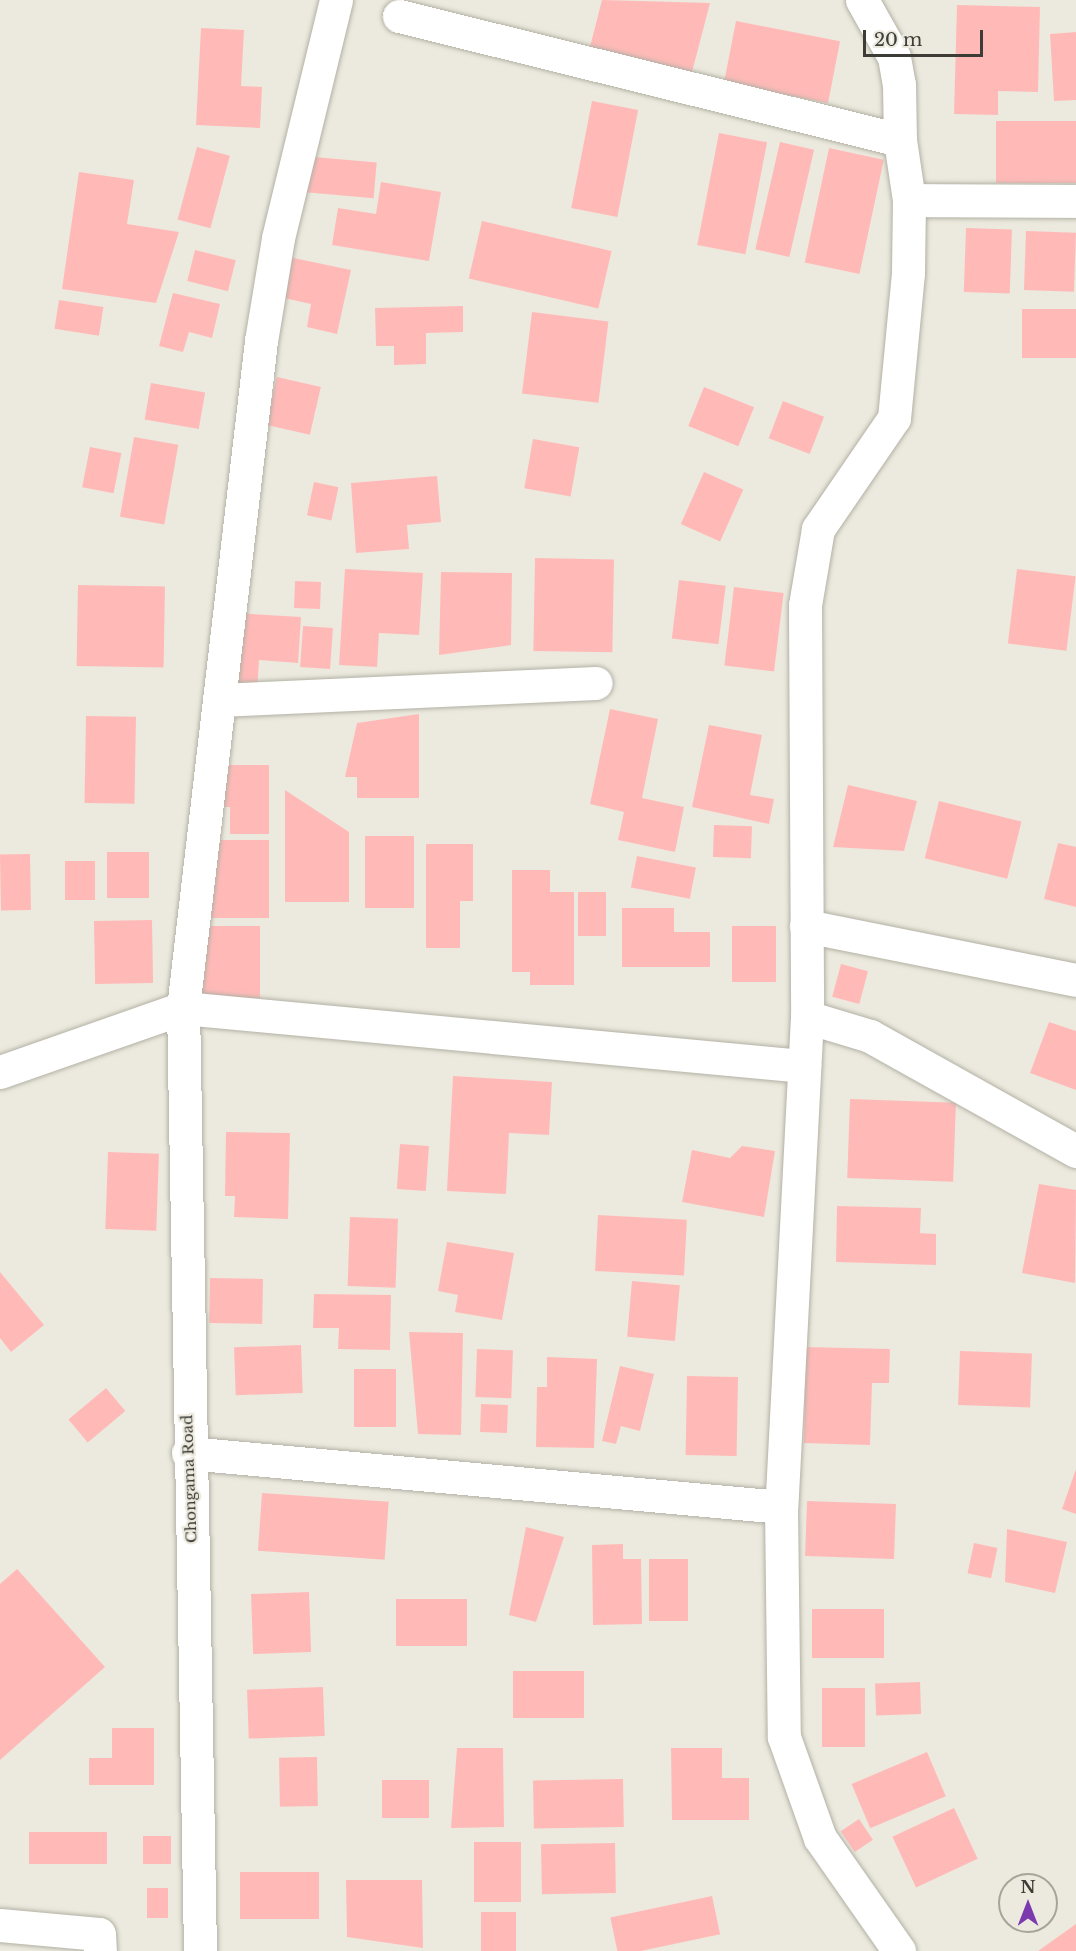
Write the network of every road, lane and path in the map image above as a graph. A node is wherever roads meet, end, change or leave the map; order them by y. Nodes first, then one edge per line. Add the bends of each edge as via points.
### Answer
1 (336, 0) edge
2 (862, 0) edge
3 (399, 15) dead end
4 (900, 140) junction
5 (909, 200) junction
6 (1076, 201) edge
7 (596, 683) dead end
8 (219, 700) junction
9 (806, 926) junction
10 (1076, 980) edge
11 (183, 1008) junction
12 (807, 1017) junction
13 (804, 1066) junction
14 (0, 1072) edge
15 (1076, 1151) edge
16 (188, 1453) junction
17 (781, 1507) junction
18 (0, 1925) edge
19 (100, 1951) edge
20 (200, 1951) edge
21 (899, 1951) edge

1 - 8 street, Chongama Road via 278,238 261,341
2 - 4 street via 894,57
3 - 4 street
4 - 5 street
5 - 6 street
5 - 9 street via 908,273 894,418 818,529 805,605
7 - 8 street
8 - 11 street, Chongama Road
9 - 10 street
9 - 12 street
11 - 13 street
11 - 14 street
11 - 16 street, Chongama Road
12 - 13 street
12 - 15 street via 870,1036
13 - 17 street
16 - 17 street
16 - 20 street, Chongama Road via 200,1814
17 - 21 street via 784,1737 820,1838
18 - 19 street via 99,1934

